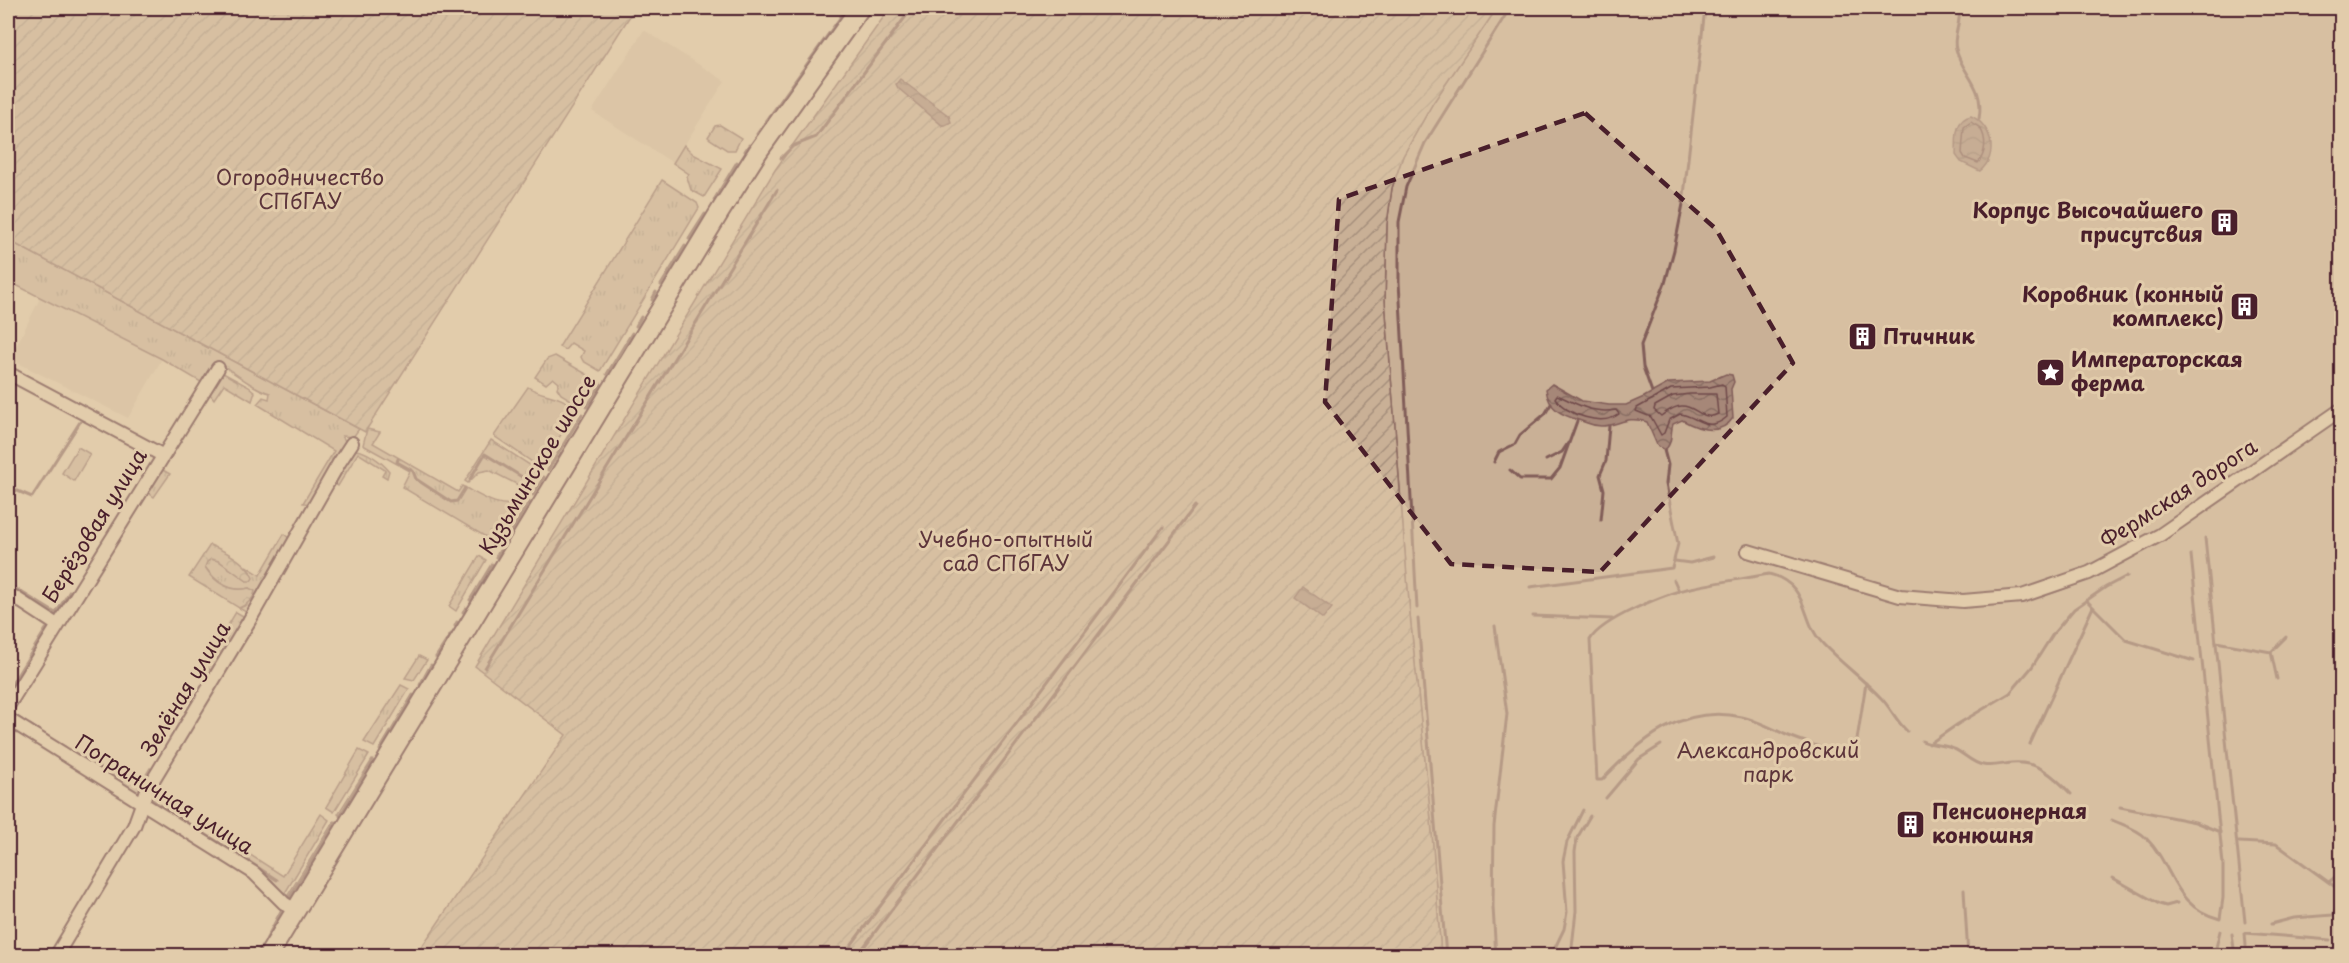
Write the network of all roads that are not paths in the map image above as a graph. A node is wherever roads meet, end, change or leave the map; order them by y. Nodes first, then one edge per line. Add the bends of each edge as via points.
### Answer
1 (860, 8) edge
2 (218, 368) dead end
3 (8, 373) edge
4 (2342, 409) edge
5 (352, 444) dead end
6 (162, 455) junction
7 (1748, 551) dead end
8 (8, 593) edge
9 (57, 626) junction
10 (8, 706) edge
11 (8, 719) edge
12 (141, 803) junction
13 (295, 910) junction
14 (56, 956) edge
15 (268, 956) edge

1 - 13 main road, Кузьминское шоссе via 718,213
2 - 6 street, Берёзовая улица
3 - 6 street
4 - 7 street, Фермская дорога via 2152,540 2089,573 2022,596 1963,602 1900,596
5 - 12 street, Зелёная улица
6 - 9 street, Берёзовая улица
8 - 9 street
9 - 10 street, Берёзовая улица
11 - 12 street, Пограничная улица
12 - 13 street, Пограничная улица via 254,873
12 - 14 street, Зелёная улица via 134,826
13 - 15 main road, Кузьминское шоссе

